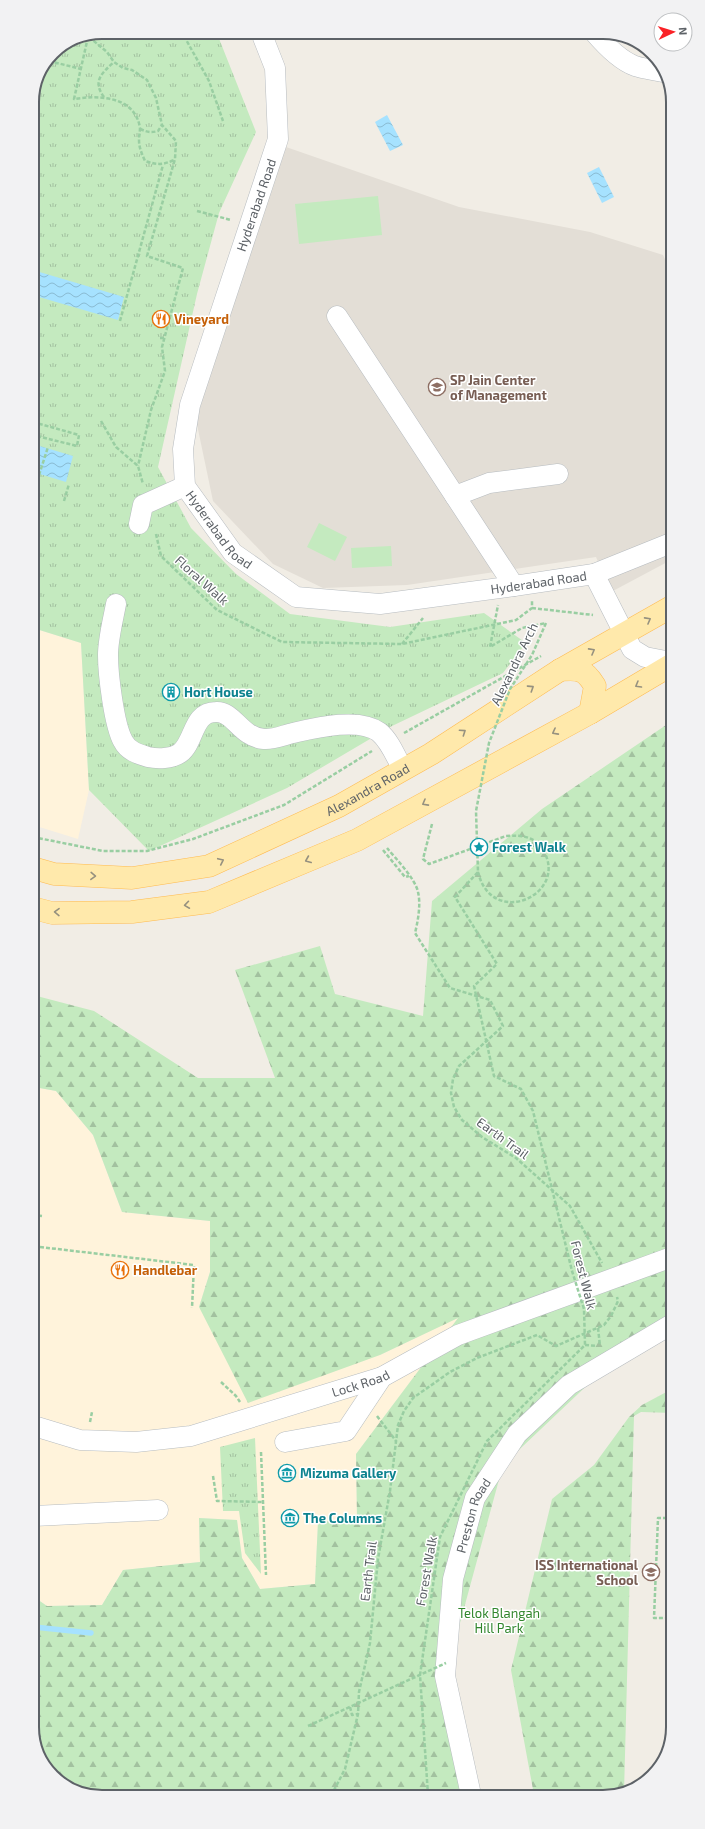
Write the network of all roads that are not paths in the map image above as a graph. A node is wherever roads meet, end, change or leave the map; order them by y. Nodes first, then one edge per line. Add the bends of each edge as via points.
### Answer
1 (264, 39) edge
2 (600, 39) edge
3 (658, 71) edge
4 (337, 316) dead end
5 (558, 474) dead end
6 (186, 486) junction
7 (455, 496) junction
8 (147, 528) road end
9 (666, 545) edge
10 (594, 574) junction
11 (514, 586) junction
12 (116, 604) dead end
13 (666, 609) edge
14 (621, 626) junction
15 (666, 661) edge
16 (666, 668) edge
17 (560, 670) junction
18 (590, 713) junction
19 (403, 770) junction
20 (39, 870) edge
21 (39, 910) edge
22 (666, 1259) edge
23 (666, 1328) edge
24 (382, 1377) junction
25 (39, 1428) edge
26 (285, 1442) dead end
27 (158, 1510) dead end
28 (39, 1516) edge
29 (470, 1790) edge

1 - 6 street, Hyderabad Road via 275,68 278,139 190,406 183,449
2 - 3 street via 635,66
4 - 7 street
5 - 7 street via 489,482
6 - 8 street via 143,505
6 - 11 street, Hyderabad Road via 233,553 296,597 380,604
7 - 11 street
9 - 10 street, Hyderabad Road
10 - 11 street, Hyderabad Road
10 - 14 street, Hyderabad Road
12 - 19 street via 108,655 113,707 123,742 135,754 153,758 170,757 180,753 204,715 216,712 227,714 250,736 264,739 337,724 357,724 378,731 388,742
14 -> 13 main road, Alexandra Road
14 - 15 street, Hyderabad Road via 632,649 645,657
17 -> 14 main road, Alexandra Road
16 -> 18 main road
17 - 18 main road via 577,669 588,675 594,686
19 -> 17 main road, Alexandra Road
18 -> 21 main road via 357,840 209,902 132,912 52,913
20 -> 19 main road, Alexandra Road via 54,874 132,878 209,866 339,806
22 - 24 street, Lock Road via 458,1335
23 - 29 street, Preston Road via 569,1385 517,1434 475,1498 453,1579 445,1676
24 - 25 street, Lock Road via 191,1436 136,1442 80,1440
24 - 26 street via 346,1430
27 - 28 street

